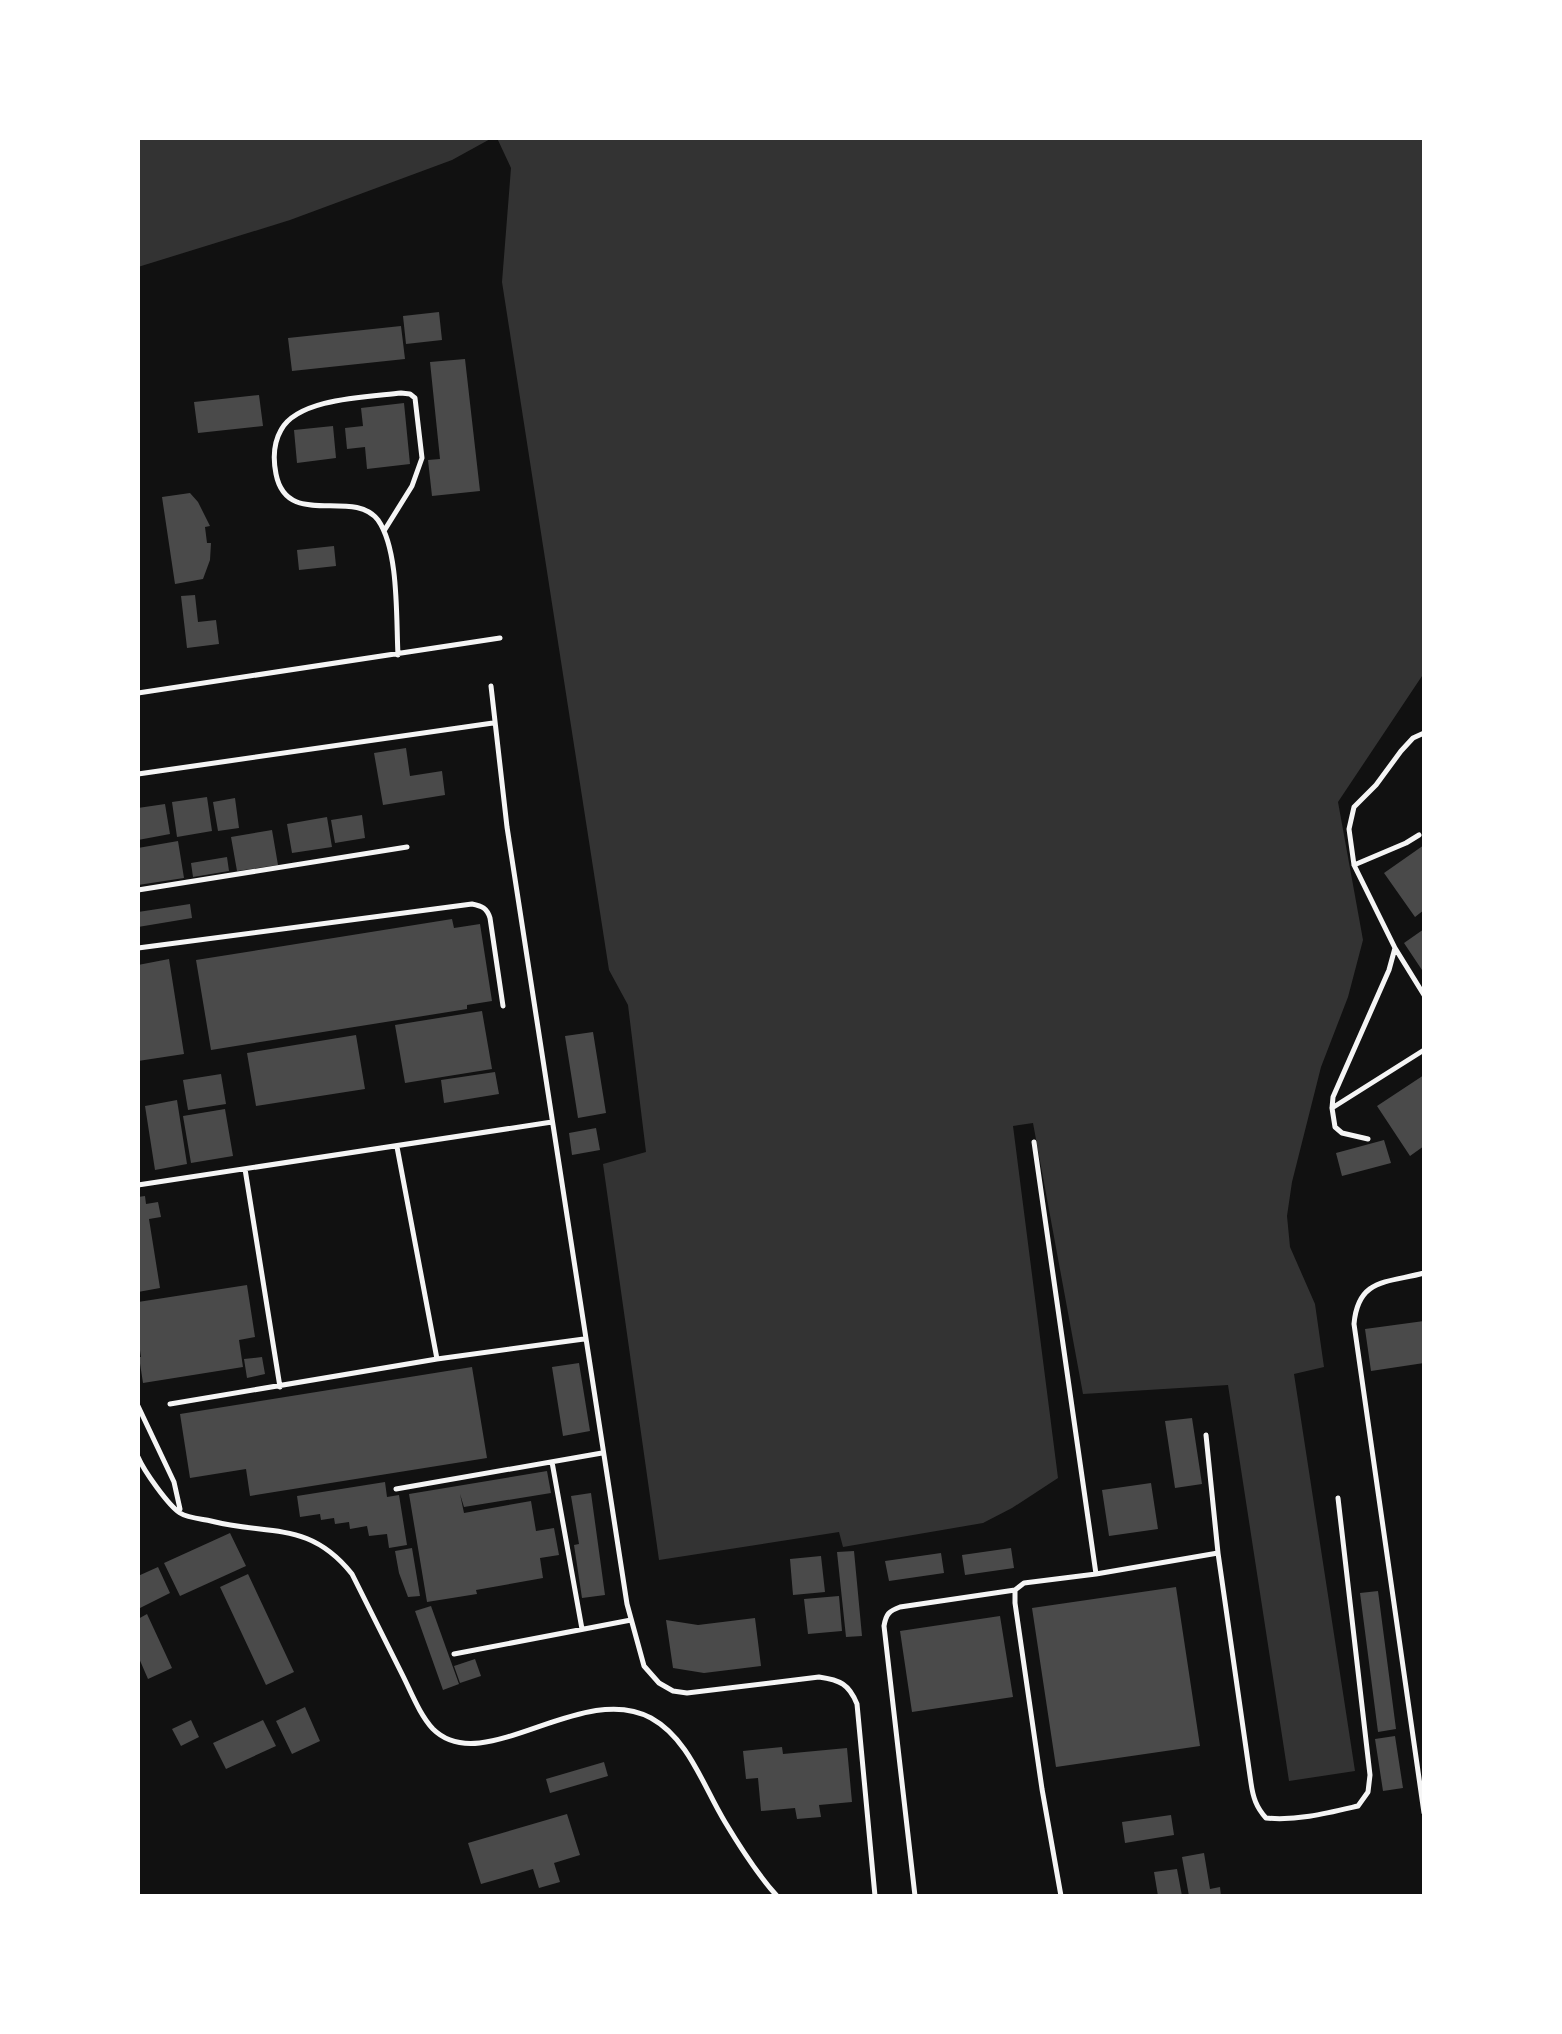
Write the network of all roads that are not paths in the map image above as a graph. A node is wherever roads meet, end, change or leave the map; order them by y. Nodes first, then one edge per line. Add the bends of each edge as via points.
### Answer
1 (384, 531) junction
2 (500, 638) dead end
3 (398, 654) junction
4 (491, 686) dead end
5 (138, 693) edge
6 (493, 723) junction
7 (1424, 732) edge
8 (138, 774) edge
9 (1419, 835) dead end
10 (407, 846) dead end
11 (1354, 865) junction
12 (138, 890) edge
13 (138, 948) edge
14 (1395, 948) junction
15 (1424, 995) edge
16 (503, 1006) dead end
17 (1424, 1050) edge
18 (1332, 1108) junction
19 (552, 1122) junction
20 (1368, 1139) dead end
21 (1034, 1142) dead end
22 (398, 1147) junction
23 (245, 1169) junction
24 (138, 1185) edge
25 (1424, 1272) edge
26 (584, 1340) junction
27 (436, 1359) junction
28 (280, 1387) junction
29 (170, 1404) dead end
30 (138, 1406) edge
31 (1206, 1435) dead end
32 (602, 1453) junction
33 (138, 1457) edge
34 (552, 1462) junction
35 (396, 1489) dead end
36 (1338, 1498) dead end
37 (180, 1513) junction
38 (1218, 1553) junction
39 (1096, 1574) junction
40 (1015, 1590) junction
41 (631, 1620) junction
42 (582, 1629) junction
43 (454, 1654) dead end
44 (1424, 1813) edge
45 (776, 1896) edge
46 (875, 1896) edge
47 (915, 1896) edge
48 (1061, 1896) edge

1 - 1 lane via 359,507 303,505 287,496 274,461 276,439 291,417 323,404 401,393 415,398 422,458
1 - 3 lane via 391,545
2 - 3 lane
3 - 5 lane
4 - 6 lane
6 - 8 lane
6 - 19 lane
7 - 11 lane via 1354,807
9 - 11 lane
10 - 12 lane
11 - 14 lane
13 - 16 lane via 472,904 488,911
14 - 15 lane
14 - 18 lane
17 - 18 lane
18 - 20 lane via 1335,1127
19 - 22 lane
19 - 26 lane
21 - 39 lane
22 - 23 lane
22 - 27 lane
23 - 24 lane
23 - 28 lane
25 - 44 lane via 1371,1286 1359,1296 1354,1324
26 - 27 lane
26 - 32 lane
27 - 28 lane
28 - 29 lane
30 - 37 lane via 174,1482
31 - 38 lane
32 - 34 lane
32 - 41 lane
33 - 37 lane
34 - 35 lane
34 - 42 lane
36 - 38 lane via 1370,1775 1358,1806 1276,1819 1259,1811
37 - 45 lane via 293,1532 338,1556 418,1705 444,1738 486,1742 601,1708 625,1708 666,1727
38 - 39 lane
39 - 40 lane via 1024,1583
40 - 47 lane via 900,1607 885,1618
40 - 48 lane
41 - 42 lane
41 - 46 lane via 644,1666 672,1691 819,1676 851,1689
42 - 43 lane

